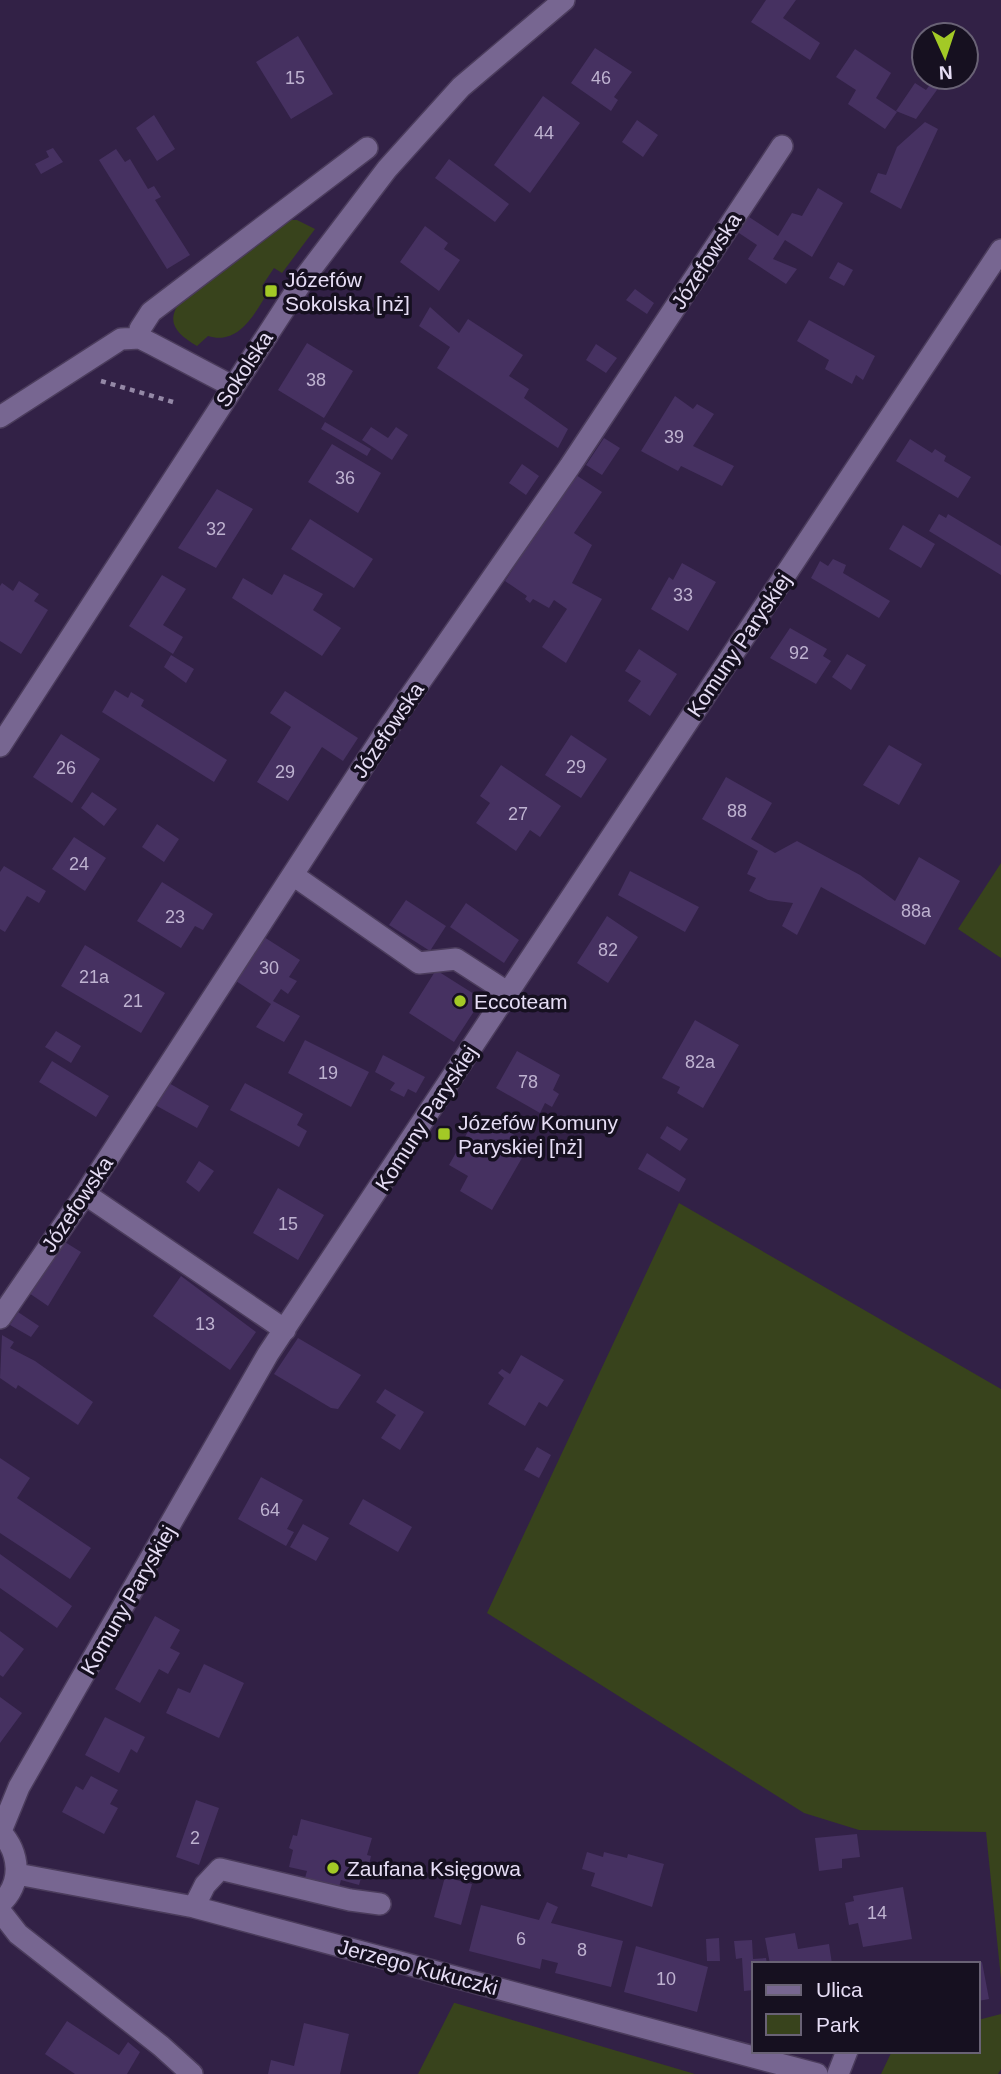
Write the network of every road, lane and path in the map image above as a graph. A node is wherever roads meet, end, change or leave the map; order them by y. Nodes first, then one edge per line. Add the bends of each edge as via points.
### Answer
1 (564, 0) edge
2 (782, 146) dead end
3 (367, 148) dead end
4 (1001, 250) edge
5 (140, 338) junction
6 (77, 366) junction
7 (232, 386) junction
8 (173, 402) dead end
9 (0, 417) edge
10 (0, 746) edge
11 (293, 875) junction
12 (508, 992) junction
13 (85, 1194) junction
14 (0, 1318) edge
15 (285, 1330) junction
16 (0, 1831) edge
17 (17, 1874) junction
18 (0, 1904) edge
19 (380, 1904) dead end
20 (194, 1907) junction
21 (0, 1911) edge
22 (846, 2053) edge
23 (192, 2074) edge
24 (817, 2074) edge
25 (838, 2074) edge

1 - 7 street, Sokolska via 461,87 387,169 305,277
2 - 11 street, Józefowska
3 - 5 street via 151,312
4 - 12 street, Komuny Paryskiej
5 - 6 street via 111,344
5 - 7 street
6 - 8 path via 86,377
6 - 9 street
7 - 10 street, Sokolska
11 - 12 street via 419,963 456,959
11 - 13 street, Józefowska
12 - 15 street, Komuny Paryskiej
13 - 14 street, Józefowska
13 - 15 street
15 - 16 street, Komuny Paryskiej via 19,1787
16 - 17 street via 14,1851
17 - 18 street
17 - 20 street, Jerzego Kukuczki
19 - 20 street via 220,1869
20 - 24 street, Jerzego Kukuczki
21 - 23 street via 18,1934
22 - 25 street

